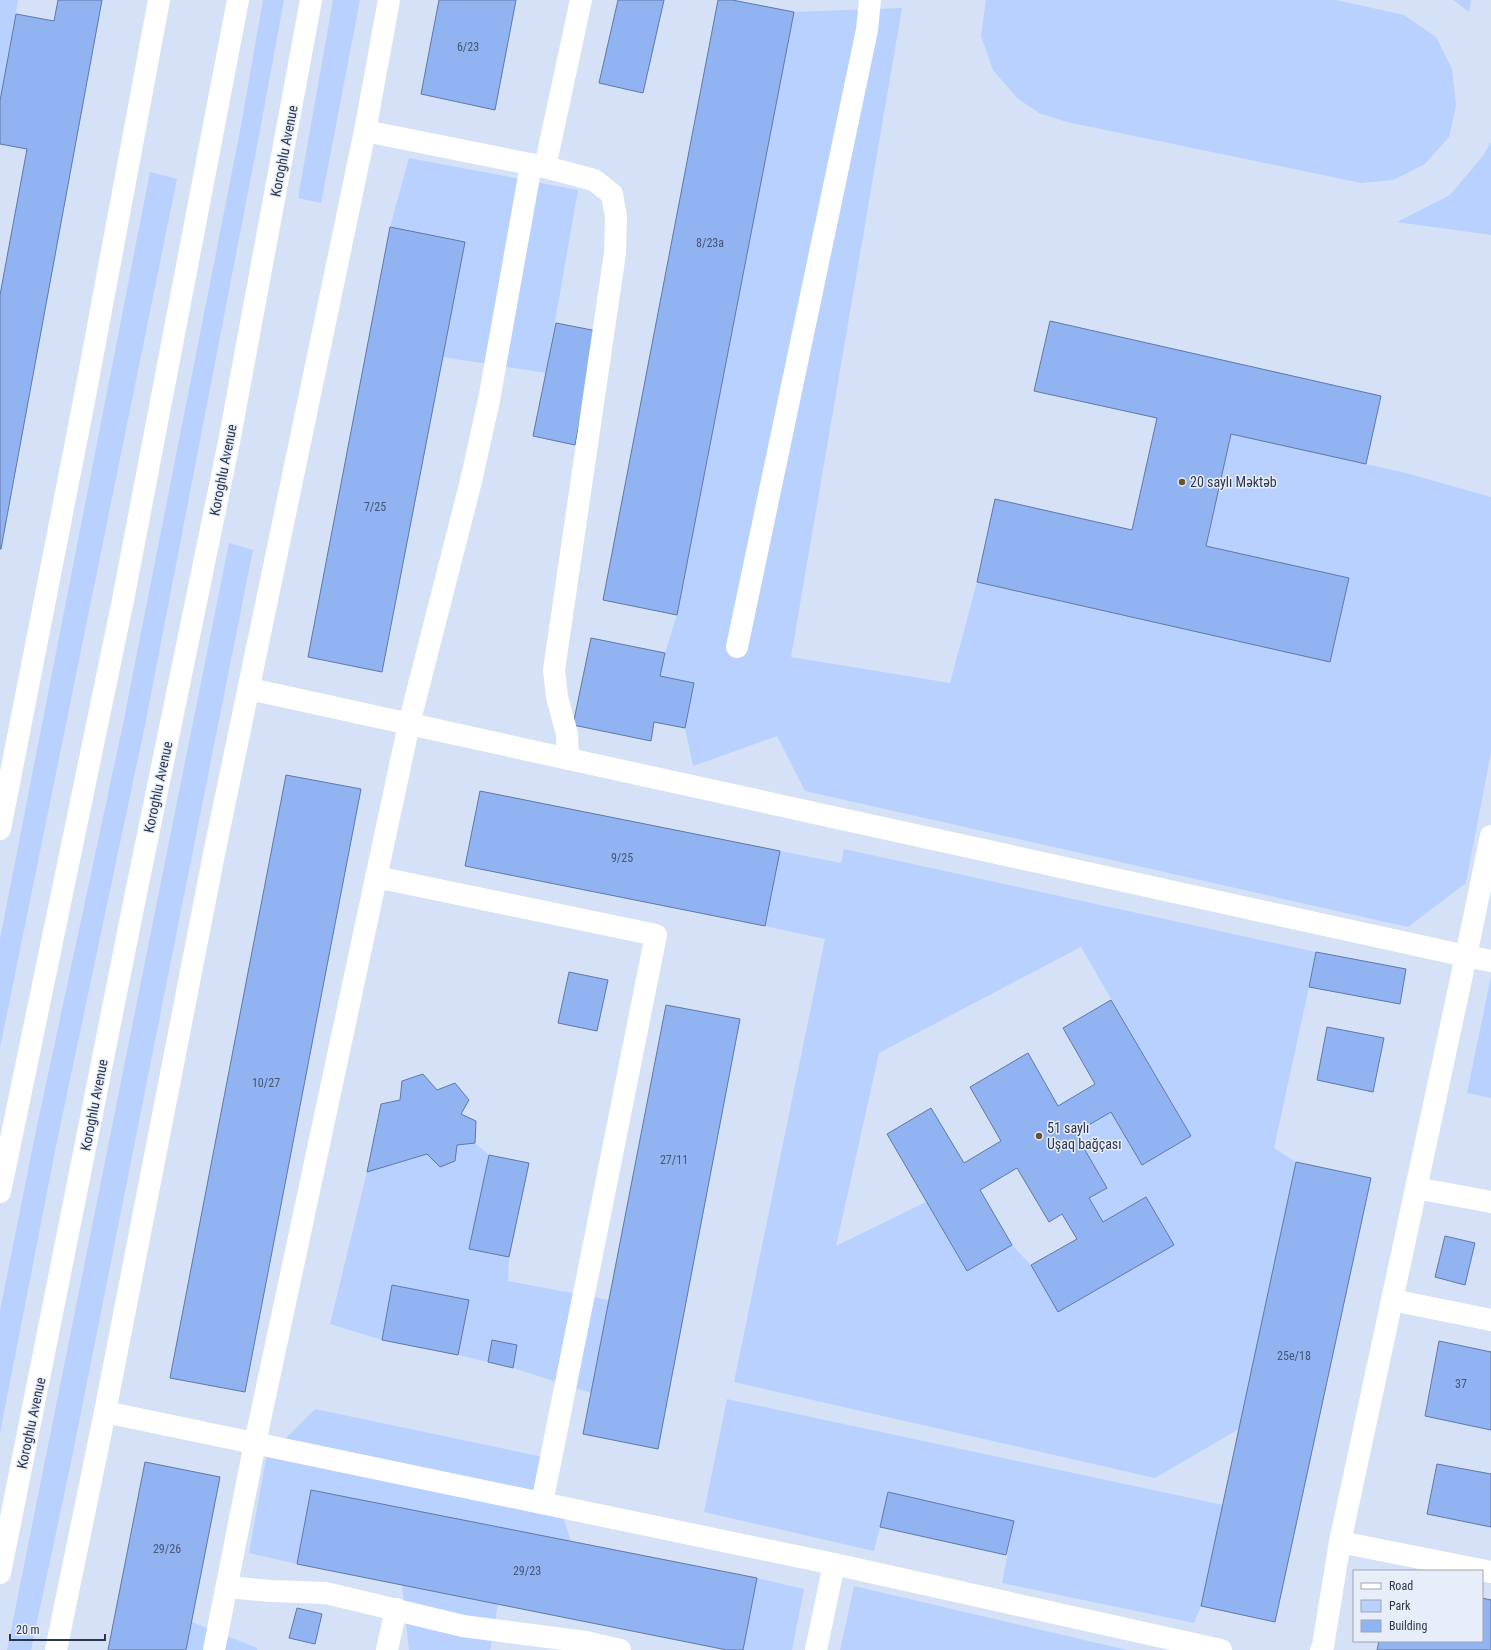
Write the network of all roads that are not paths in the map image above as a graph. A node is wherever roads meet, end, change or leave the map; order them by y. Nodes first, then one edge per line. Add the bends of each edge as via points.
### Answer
1 (159, 0) edge
2 (238, 0) edge
3 (311, 0) edge
4 (389, 0) edge
5 (581, 0) edge
6 (870, 0) edge
7 (365, 131) junction
8 (538, 166) junction
9 (737, 647) dead end
10 (250, 689) junction
11 (409, 724) junction
12 (568, 759) junction
13 (0, 829) edge
14 (1491, 836) edge
15 (376, 877) junction
16 (1466, 956) junction
17 (1491, 961) edge
18 (1416, 1188) junction
19 (0, 1192) edge
20 (1491, 1202) edge
21 (1392, 1300) junction
22 (1491, 1320) edge
23 (106, 1412) junction
24 (255, 1443) junction
25 (542, 1503) junction
26 (1340, 1542) junction
27 (834, 1564) junction
28 (1481, 1570) edge
29 (0, 1573) edge
30 (227, 1587) junction
31 (396, 1609) junction
32 (56, 1650) edge
33 (214, 1650) edge
34 (387, 1650) edge
35 (620, 1650) edge
36 (816, 1650) edge
37 (1221, 1650) edge
38 (1321, 1650) edge

1 - 13 main road
2 - 19 main road via 123,600
3 - 29 main road, Koroghlu Avenue via 230,442 136,893
4 - 7 main road
5 - 8 main road
6 - 9 main road via 867,30
7 - 8 main road
7 - 10 main road
8 - 11 main road via 489,400
8 - 12 main road via 594,180 612,194 616,217 615,253 554,670 557,697 567,734
10 - 11 main road
10 - 23 main road via 215,849
11 - 12 main road
11 - 15 main road
12 - 16 main road
14 - 16 main road
15 - 24 main road
15 - 25 main road via 656,935
16 - 17 main road
16 - 18 main road
18 - 20 main road
18 - 21 main road
21 - 22 main road
21 - 26 main road
23 - 24 main road
23 - 32 main road
24 - 25 main road
24 - 30 main road
25 - 27 main road
26 - 28 main road
26 - 38 main road
27 - 36 main road
27 - 37 main road
30 - 31 main road via 272,1592 326,1593
30 - 33 main road
31 - 34 main road
31 - 35 main road via 462,1626 586,1642

